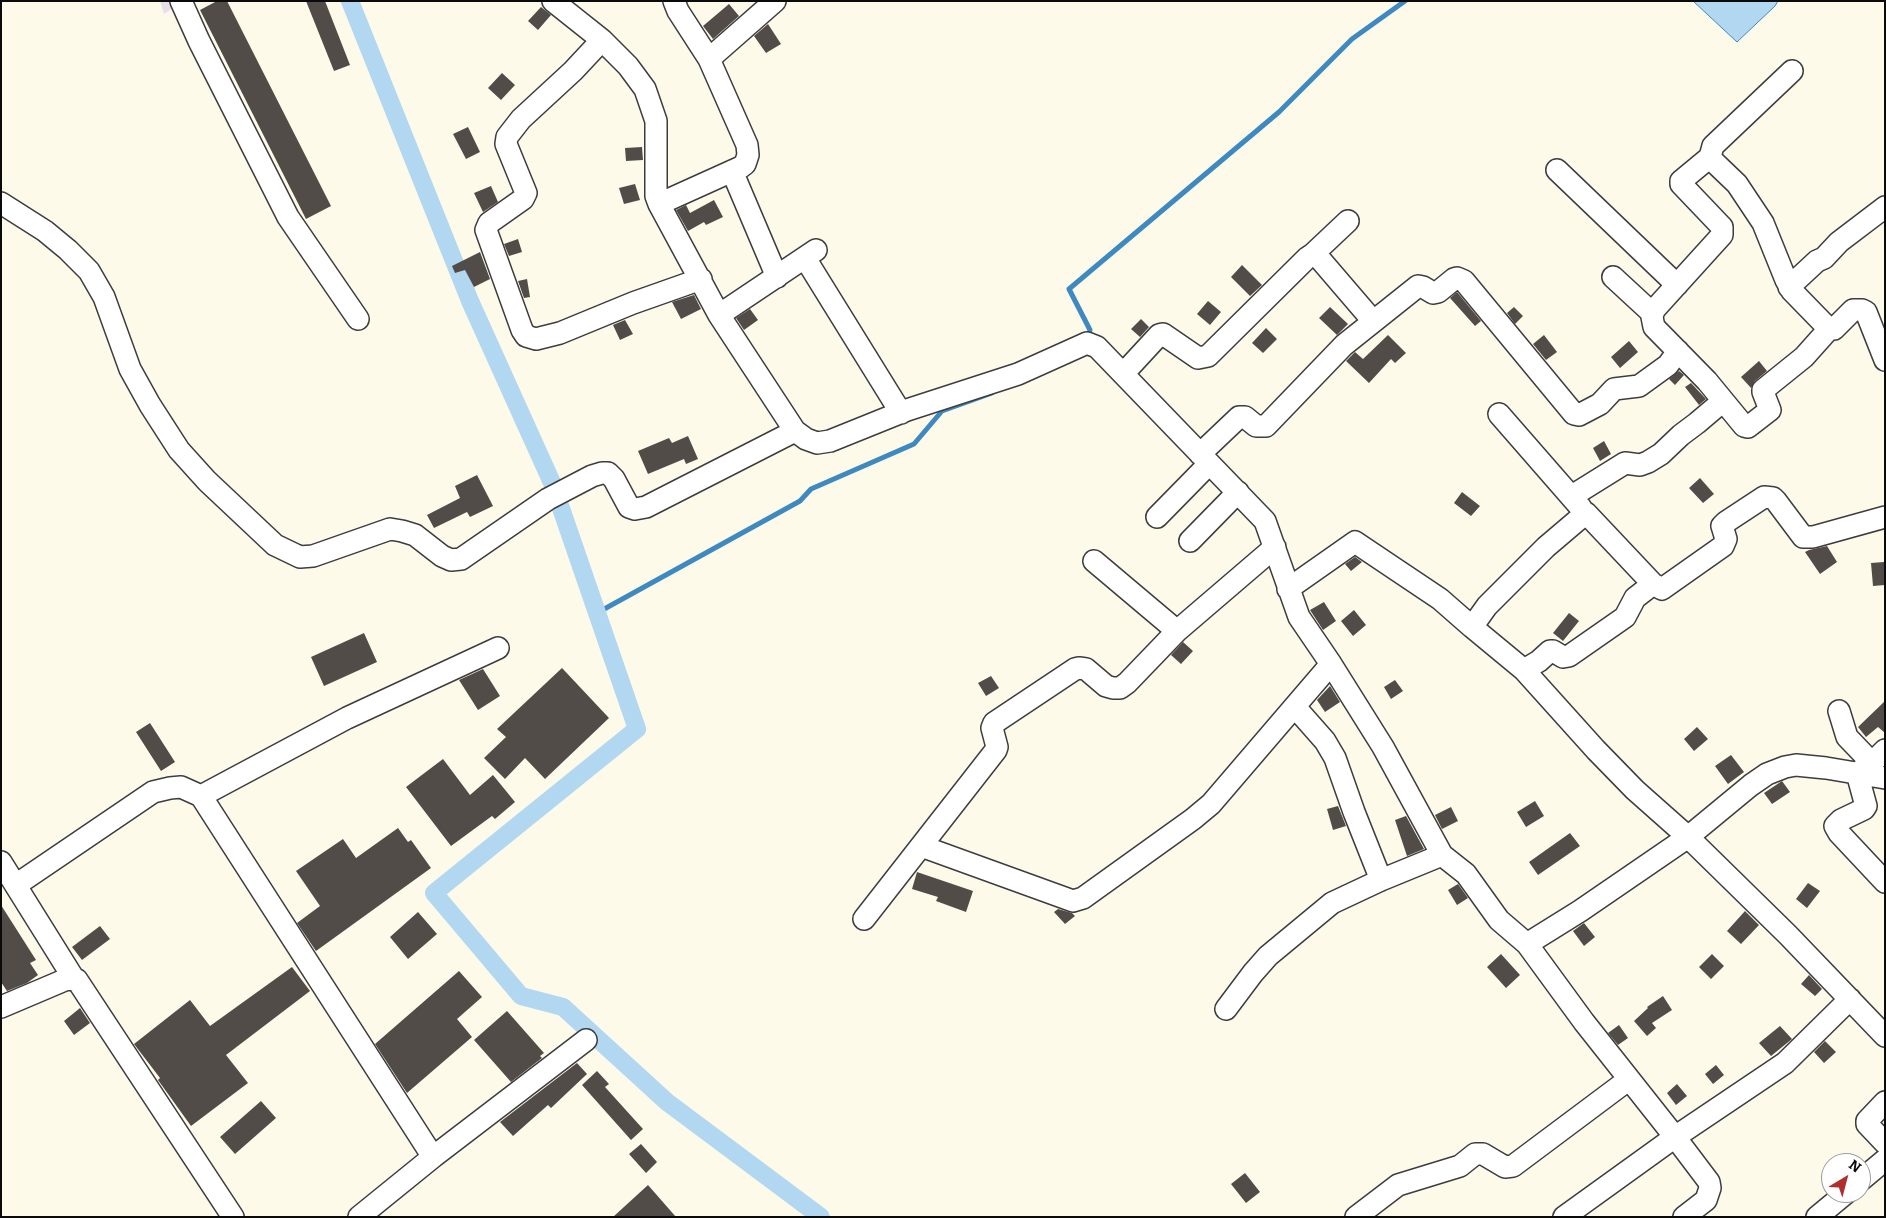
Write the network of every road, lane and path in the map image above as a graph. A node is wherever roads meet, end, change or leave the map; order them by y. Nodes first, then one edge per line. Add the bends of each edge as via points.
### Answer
1 (181, 1) edge
2 (553, 1) edge
3 (674, 1) edge
4 (775, 1) edge
5 (602, 40) junction
6 (709, 59) junction
7 (1792, 71) dead end
8 (1710, 156) junction
9 (1557, 170) dead end
10 (732, 171) junction
11 (1, 203) edge
12 (659, 204) junction
13 (1885, 207) edge
14 (1348, 221) dead end
15 (1312, 254) junction
16 (1613, 276) dead end
17 (777, 277) junction
18 (701, 279) junction
19 (1677, 285) junction
20 (1789, 287) junction
21 (1652, 313) junction
22 (719, 315) junction
23 (358, 319) dead end
24 (1373, 321) junction
25 (1829, 329) junction
26 (1678, 351) junction
27 (1885, 360) edge
28 (1123, 374) junction
29 (1723, 400) junction
30 (901, 413) junction
31 (1499, 414) dead end
32 (795, 431) junction
33 (1205, 459) junction
34 (1238, 492) junction
35 (1572, 496) junction
36 (1586, 513) junction
37 (1157, 517) dead end
38 (1885, 517) edge
39 (1190, 541) dead end
40 (1275, 547) junction
41 (1094, 561) dead end
42 (1653, 584) junction
43 (1288, 589) junction
44 (1472, 627) junction
45 (1177, 631) junction
46 (498, 648) dead end
47 (1331, 664) junction
48 (1524, 670) junction
49 (1295, 707) junction
50 (1839, 711) dead end
51 (1875, 766) edge
52 (201, 796) junction
53 (1688, 837) junction
54 (921, 846) junction
55 (1442, 855) junction
56 (1, 862) edge
57 (1381, 880) junction
58 (1885, 882) edge
59 (16, 885) junction
60 (864, 919) dead end
61 (1527, 944) junction
62 (74, 979) junction
63 (1850, 999) junction
64 (1, 1007) edge
65 (1226, 1009) dead end
66 (1885, 1036) edge
67 (586, 1040) dead end
68 (1628, 1080) junction
69 (1885, 1102) edge
70 (1675, 1137) junction
71 (1885, 1143) edge
72 (433, 1157) junction
73 (1885, 1160) edge
74 (1871, 1172) edge
75 (1834, 1203) edge
76 (233, 1217) edge
77 (359, 1217) edge
78 (1356, 1217) edge
79 (1564, 1217) edge
80 (1684, 1217) edge
81 (1818, 1217) edge

1 - 23 street via 288,217
2 - 5 street
3 - 6 street
4 - 6 street
5 - 12 street via 640,81 651,105 656,121 656,196
5 - 18 street via 521,119 507,137 506,144 526,193 523,199 489,223 486,230 522,330 526,336 536,339 560,333
6 - 10 street via 747,145 745,164
7 - 8 street via 1713,146
8 - 19 street via 1681,181 1722,227 1722,235
8 - 20 street via 1737,184 1763,224
9 - 19 street
10 - 12 street
10 - 17 street
11 - 32 street via 45,231 89,271 104,297 130,369 180,450 207,481 275,545 300,557 313,556 390,529 415,535 451,560 461,559 557,495 592,476 608,473 629,507 635,510
12 - 18 street
13 - 20 street via 1839,242
14 - 15 street
15 - 24 street
15 - 28 street via 1208,356 1198,358 1163,334
16 - 21 street
17 - 22 street
17 - 30 street via 810,254
18 - 22 street
19 - 21 street
20 - 25 street
21 - 26 street via 1654,327
22 - 32 street
24 - 26 street via 1418,286 1433,294 1454,279 1461,279 1574,414 1579,415 1600,404 1614,389 1639,386 1668,365
24 - 33 street via 1344,345 1266,426 1256,426 1245,417 1239,417
25 - 27 street via 1834,329 1853,310 1862,310 1869,317
25 - 29 street via 1804,357 1763,390 1770,410 1751,426 1744,426
26 - 29 street
28 - 30 street via 1104,353 1087,343 1018,374
28 - 33 street
29 - 35 street via 1661,454 1640,465 1625,463
30 - 32 street via 830,441 817,443
31 - 35 street
33 - 34 street
33 - 37 street
34 - 39 street
34 - 40 street via 1265,521
35 - 36 street
36 - 42 street
36 - 44 street via 1546,547 1487,606
38 - 42 street via 1803,537 1776,501 1764,497 1722,526 1726,539 1723,546 1665,588
40 - 43 street
40 - 45 street
41 - 45 street
42 - 48 street via 1635,598 1625,617 1568,656 1563,657 1550,650
43 - 44 street via 1355,542 1440,599
43 - 47 street via 1299,617
44 - 48 street
45 - 54 street via 1120,688 1106,686 1086,669 1075,669 994,723 996,750
46 - 52 street via 347,718
47 - 49 street
47 - 55 street via 1383,747
48 - 53 street via 1635,790
49 - 54 street via 1210,804 1186,825 1077,901
49 - 57 street via 1325,741 1335,758
50 - 51 street via 1847,737
51 - 53 street via 1785,767 1751,785
51 - 58 street via 1866,806 1841,820 1836,828
52 - 59 street via 181,787 153,792
52 - 72 street
53 - 61 street
53 - 63 street
54 - 60 street
55 - 57 street
55 - 61 street via 1466,874 1499,920
56 - 59 street
57 - 65 street via 1332,903 1310,920 1268,956
59 - 62 street
61 - 68 street
62 - 64 street via 67,979
62 - 76 street
63 - 66 street
63 - 70 street via 1785,1063
67 - 72 street
68 - 70 street
68 - 78 street via 1513,1166 1505,1167 1482,1154 1475,1154 1460,1166 1398,1185
69 - 71 street via 1867,1121
70 - 79 street
70 - 80 street via 1710,1188 1706,1200
72 - 77 street
73 - 74 street
75 - 81 street

